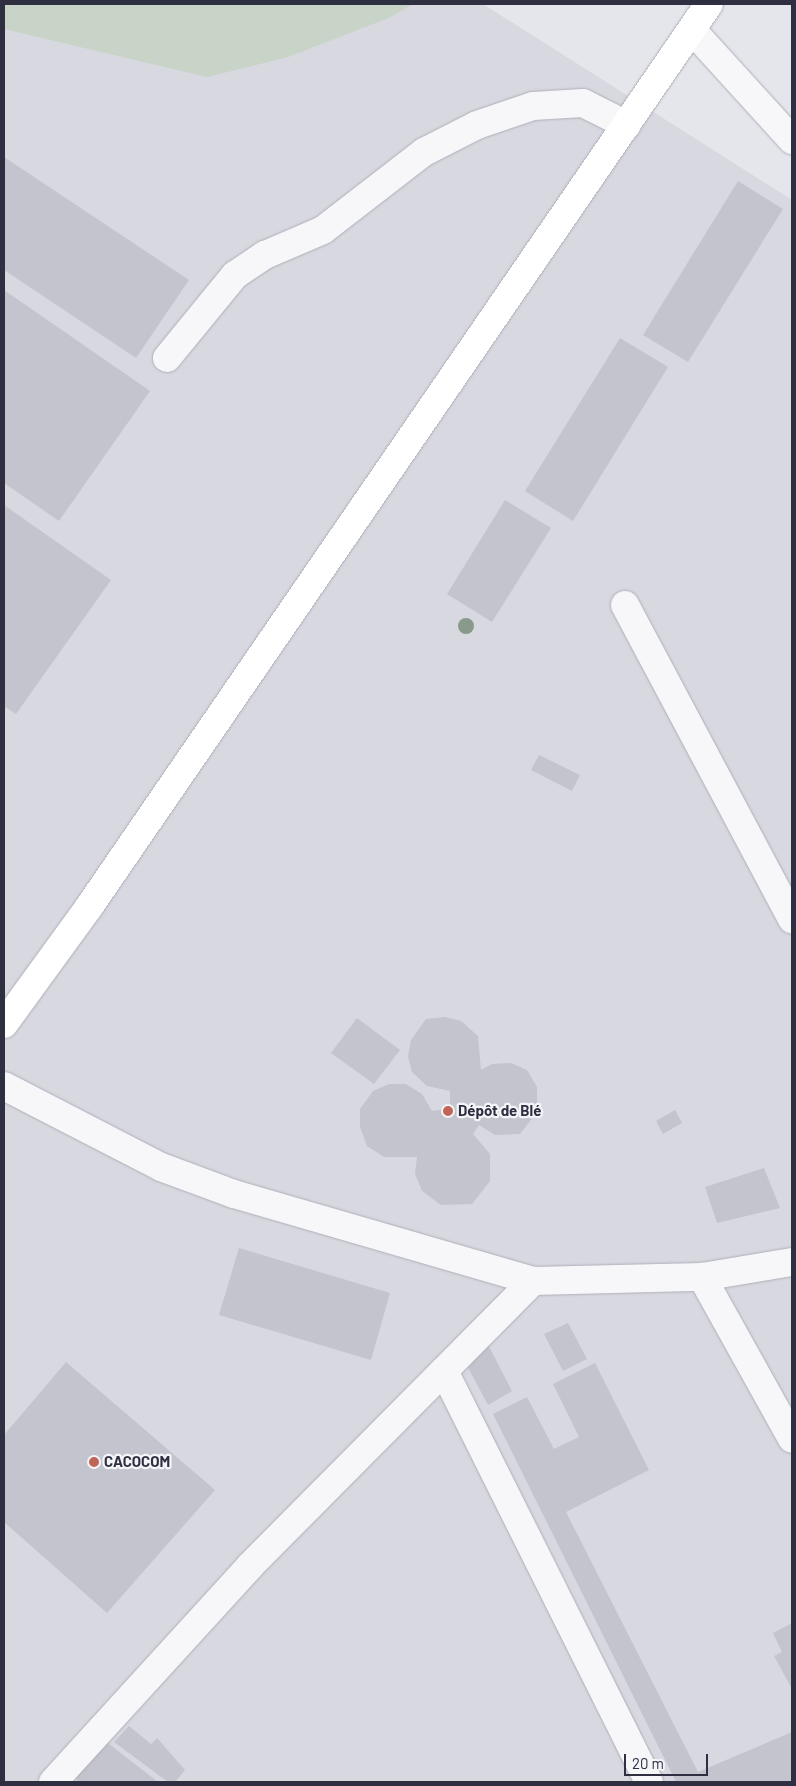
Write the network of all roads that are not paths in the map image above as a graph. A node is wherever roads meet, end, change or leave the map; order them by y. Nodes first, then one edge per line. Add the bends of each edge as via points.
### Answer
1 (709, 4) edge
2 (692, 30) junction
3 (627, 125) junction
4 (792, 140) edge
5 (167, 358) dead end
6 (625, 606) dead end
7 (792, 918) edge
8 (4, 1024) edge
9 (4, 1086) edge
10 (792, 1262) edge
11 (702, 1277) junction
12 (533, 1281) junction
13 (444, 1371) junction
14 (792, 1439) edge
15 (53, 1782) edge
16 (649, 1782) edge

1 - 2 highway
2 - 3 highway
2 - 4 street
3 - 5 street via 583,103 533,106 477,125 424,152 322,230 265,255 235,275
3 - 8 highway via 100,891
6 - 7 street
9 - 12 street via 161,1167 234,1194
10 - 11 street
11 - 12 street
11 - 14 street
12 - 13 street
13 - 15 street via 250,1566
13 - 16 street

